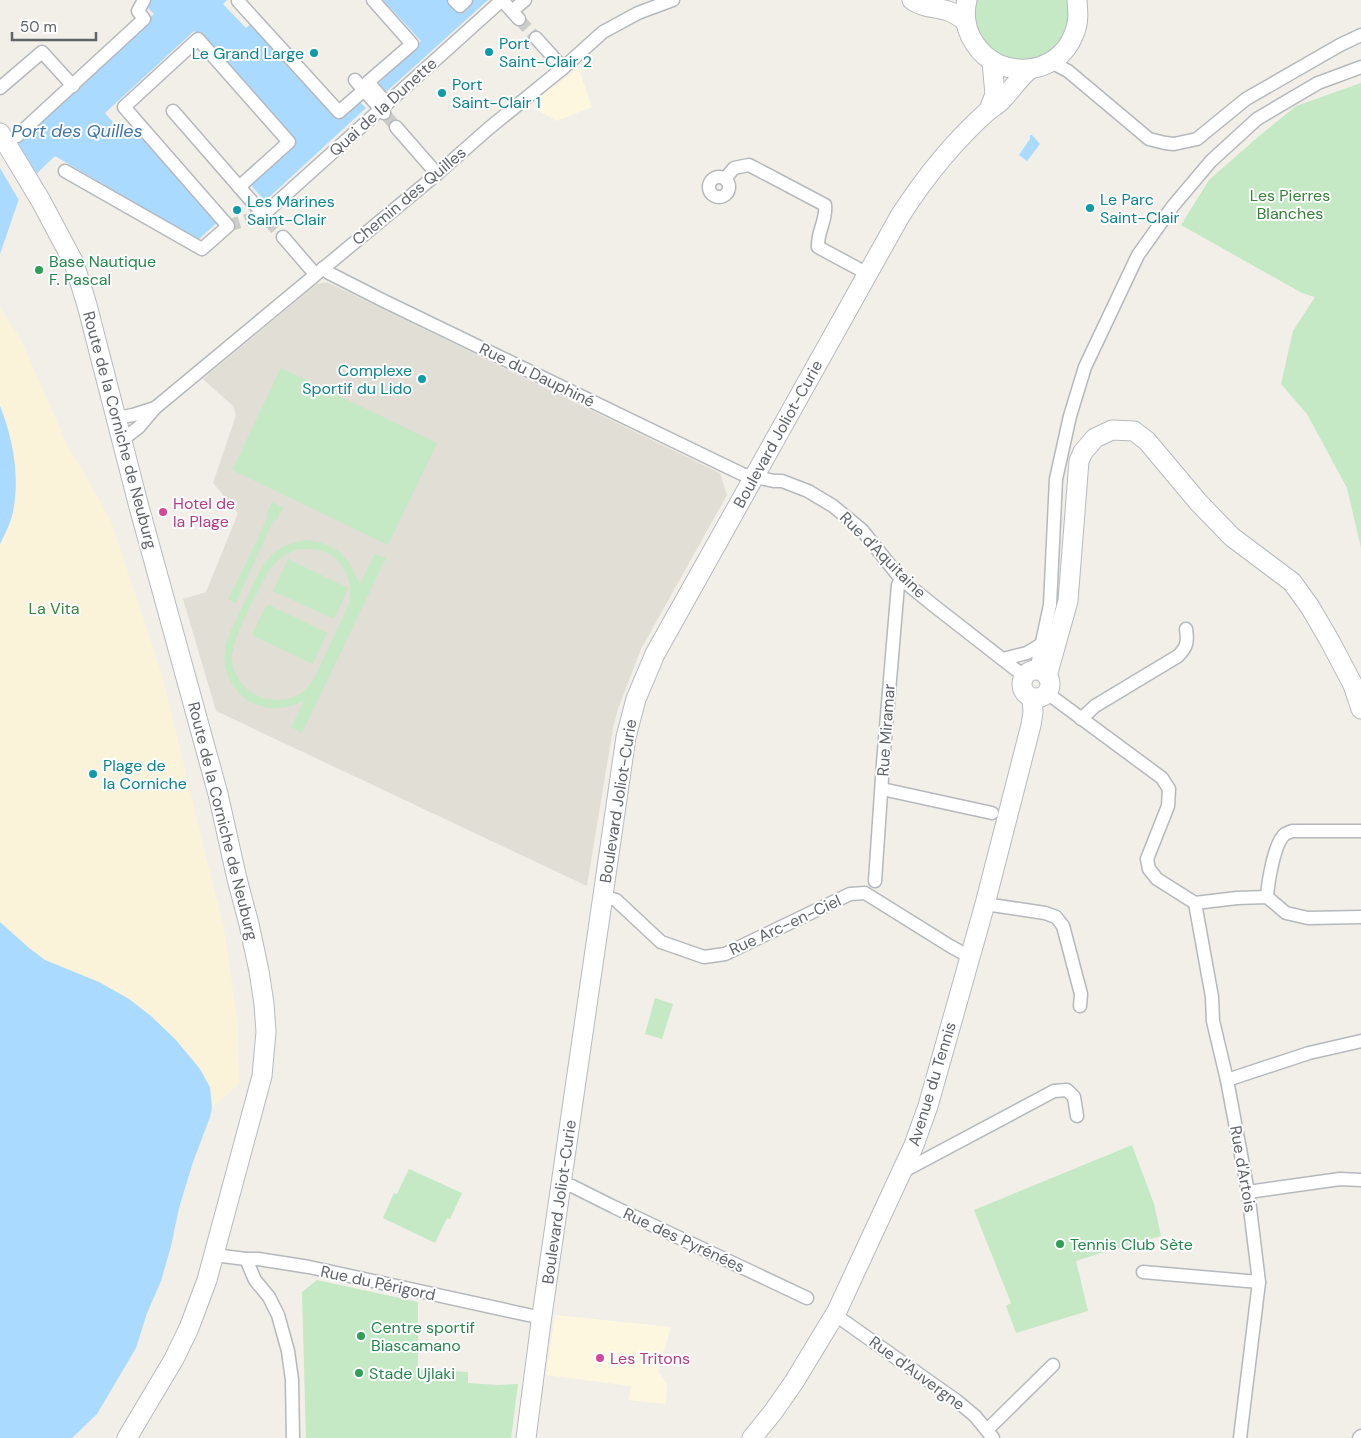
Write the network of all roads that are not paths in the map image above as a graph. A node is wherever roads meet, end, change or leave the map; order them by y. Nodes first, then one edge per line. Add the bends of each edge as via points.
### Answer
1 (144, 0) edge
2 (239, 0) edge
3 (372, 0) edge
4 (454, 0) edge
5 (466, 0) edge
6 (502, 0) edge
7 (525, 0) edge
8 (673, 0) edge
9 (912, 0) edge
10 (967, 0) edge
11 (1081, 4) edge
12 (966, 22) junction
13 (1361, 35) edge
14 (536, 38) tunnel mouth
15 (992, 62) junction
16 (1051, 62) junction
17 (1361, 67) edge
18 (563, 68) junction
19 (1029, 70) junction
20 (355, 80) dead end
21 (73, 86) junction
22 (0, 88) edge
23 (364, 90) junction
24 (384, 109) junction
25 (989, 110) junction
26 (173, 111) dead end
27 (396, 127) tunnel mouth
28 (6, 136) edge
29 (65, 171) dead end
30 (437, 174) junction
31 (725, 179) dead end
32 (238, 187) junction
33 (283, 237) tunnel mouth
34 (319, 271) junction
35 (868, 274) junction
36 (155, 408) junction
37 (116, 418) junction
38 (122, 440) junction
39 (753, 478) junction
40 (901, 579) junction
41 (1186, 630) dead end
42 (1042, 644) junction
43 (1003, 659) junction
44 (1037, 682) junction
45 (1361, 709) edge
46 (1082, 719) junction
47 (882, 789) junction
48 (992, 813) dead end
49 (1361, 831) edge
50 (876, 881) dead end
51 (602, 896) junction
52 (1267, 897) junction
53 (1195, 902) junction
54 (985, 904) junction
55 (1361, 917) edge
56 (970, 957) junction
57 (1080, 1006) dead end
58 (1361, 1041) edge
59 (1227, 1080) junction
60 (1077, 1116) dead end
61 (902, 1172) junction
62 (1361, 1180) edge
63 (562, 1184) junction
64 (1248, 1192) junction
65 (214, 1255) junction
66 (246, 1259) junction
67 (1143, 1272) dead end
68 (1259, 1282) junction
69 (807, 1298) dead end
70 (834, 1314) junction
71 (542, 1318) junction
72 (1053, 1365) dead end
73 (990, 1435) edge
74 (127, 1438) edge
75 (293, 1438) edge
76 (526, 1438) edge
77 (752, 1438) edge
78 (1240, 1438) edge

1 - 21 street via 138,11 144,19
2 - 23 street via 339,112
3 - 24 street via 412,44 368,82
4 - 5 street via 460,6
6 - 7 street via 516,15
6 - 24 street, Quai de la Dunette
8 - 18 street, Chemin des Quilles via 612,26
9 - 12 street via 948,11
10 - 12 street
11 - 16 street via 1076,30 1068,46
12 - 15 street via 970,38
13 - 16 street via 1246,99 1198,139 1174,144 1149,139 1068,72
14 - 18 street
15 - 19 street via 1016,70
15 - 25 street via 995,94
16 - 19 street
17 - 42 street via 1318,83 1257,119 1211,162 1173,206 1138,255 1085,367 1070,416 1056,479 1050,606
18 - 30 street, Chemin des Quilles
19 - 25 street, Boulevard Joliot-Curie
20 - 23 street
21 - 22 street via 42,52
21 - 28 street
23 - 24 street
24 - 32 street, Quai de la Dunette via 262,217
25 - 35 street, Boulevard Joliot-Curie via 924,180
26 - 32 street
27 - 30 street
28 - 37 street, Route de la Corniche de Neuburg via 74,263
29 - 32 street via 202,249 228,226 124,106 198,39 289,142
30 - 34 street, Chemin des Quilles
31 - 35 street via 734,168 749,165 825,205 818,247
33 - 34 street, Rue du Dauphiné
34 - 36 street, Chemin des Quilles
34 - 39 street, Rue du Dauphiné
35 - 39 street, Boulevard Joliot-Curie
36 - 37 street, Chemin des Quilles
36 - 38 street, Chemin des Quilles via 139,427
37 - 38 street, Route de la Corniche de Neuburg
38 - 65 street, Route de la Corniche de Neuburg via 218,794 264,1004 266,1032 262,1076
39 - 40 street, Rue d'Aquitaine via 782,481 833,506 862,530
39 - 51 street, Boulevard Joliot-Curie via 655,654 636,699 626,736
40 - 43 street, Rue d'Aquitaine
40 - 47 street, Rue Miramar
41 - 46 street via 1186,648 1178,656 1096,706
42 - 43 street via 1027,653
42 - 44 street
43 - 44 street, Rue d'Aquitaine
44 - 45 street, Avenue du Tennis via 1068,601 1079,461 1094,438 1112,430 1134,432 1147,441 1232,537 1292,582 1331,643 1353,685
44 - 46 street, Rue d'Aquitaine
44 - 54 street, Avenue du Tennis via 1031,726
46 - 53 street, Rue d'Aquitaine via 1162,778 1169,789 1168,806 1147,858 1149,869 1157,880
47 - 48 street
47 - 50 street, Rue Miramar
49 - 52 street via 1292,831 1284,834 1271,868
51 - 56 street, Rue Arc-en-Ciel via 616,900 661,942 704,957 725,954 850,894 865,893
51 - 63 street, Boulevard Joliot-Curie
52 - 53 street
52 - 55 street via 1286,913 1308,918
53 - 59 street, Rue d'Artois via 1212,997 1213,1021
54 - 56 street, Avenue du Tennis
54 - 57 street via 1045,913 1056,918 1063,926
56 - 61 street, Avenue du Tennis via 928,1106
58 - 59 street via 1310,1053
59 - 64 street, Rue d'Artois
60 - 61 street via 1074,1097 1067,1090 1054,1091
61 - 70 street, Avenue du Tennis
62 - 64 street via 1340,1179
63 - 69 street, Rue des Pyrénées
63 - 71 street, Boulevard Joliot-Curie
64 - 68 street, Rue d'Artois
65 - 66 street, Rue du Périgord
65 - 74 street, Route de la Corniche de Neuburg via 189,1328
66 - 71 street, Rue du Périgord via 258,1258 309,1267
66 - 75 street via 255,1280 270,1297 288,1350
67 - 68 street
68 - 78 street, Rue d'Artois
70 - 73 street, Rue d'Auvergne via 957,1401
70 - 77 street, Avenue du Tennis via 794,1382
71 - 76 street, Boulevard Joliot-Curie
72 - 73 street

